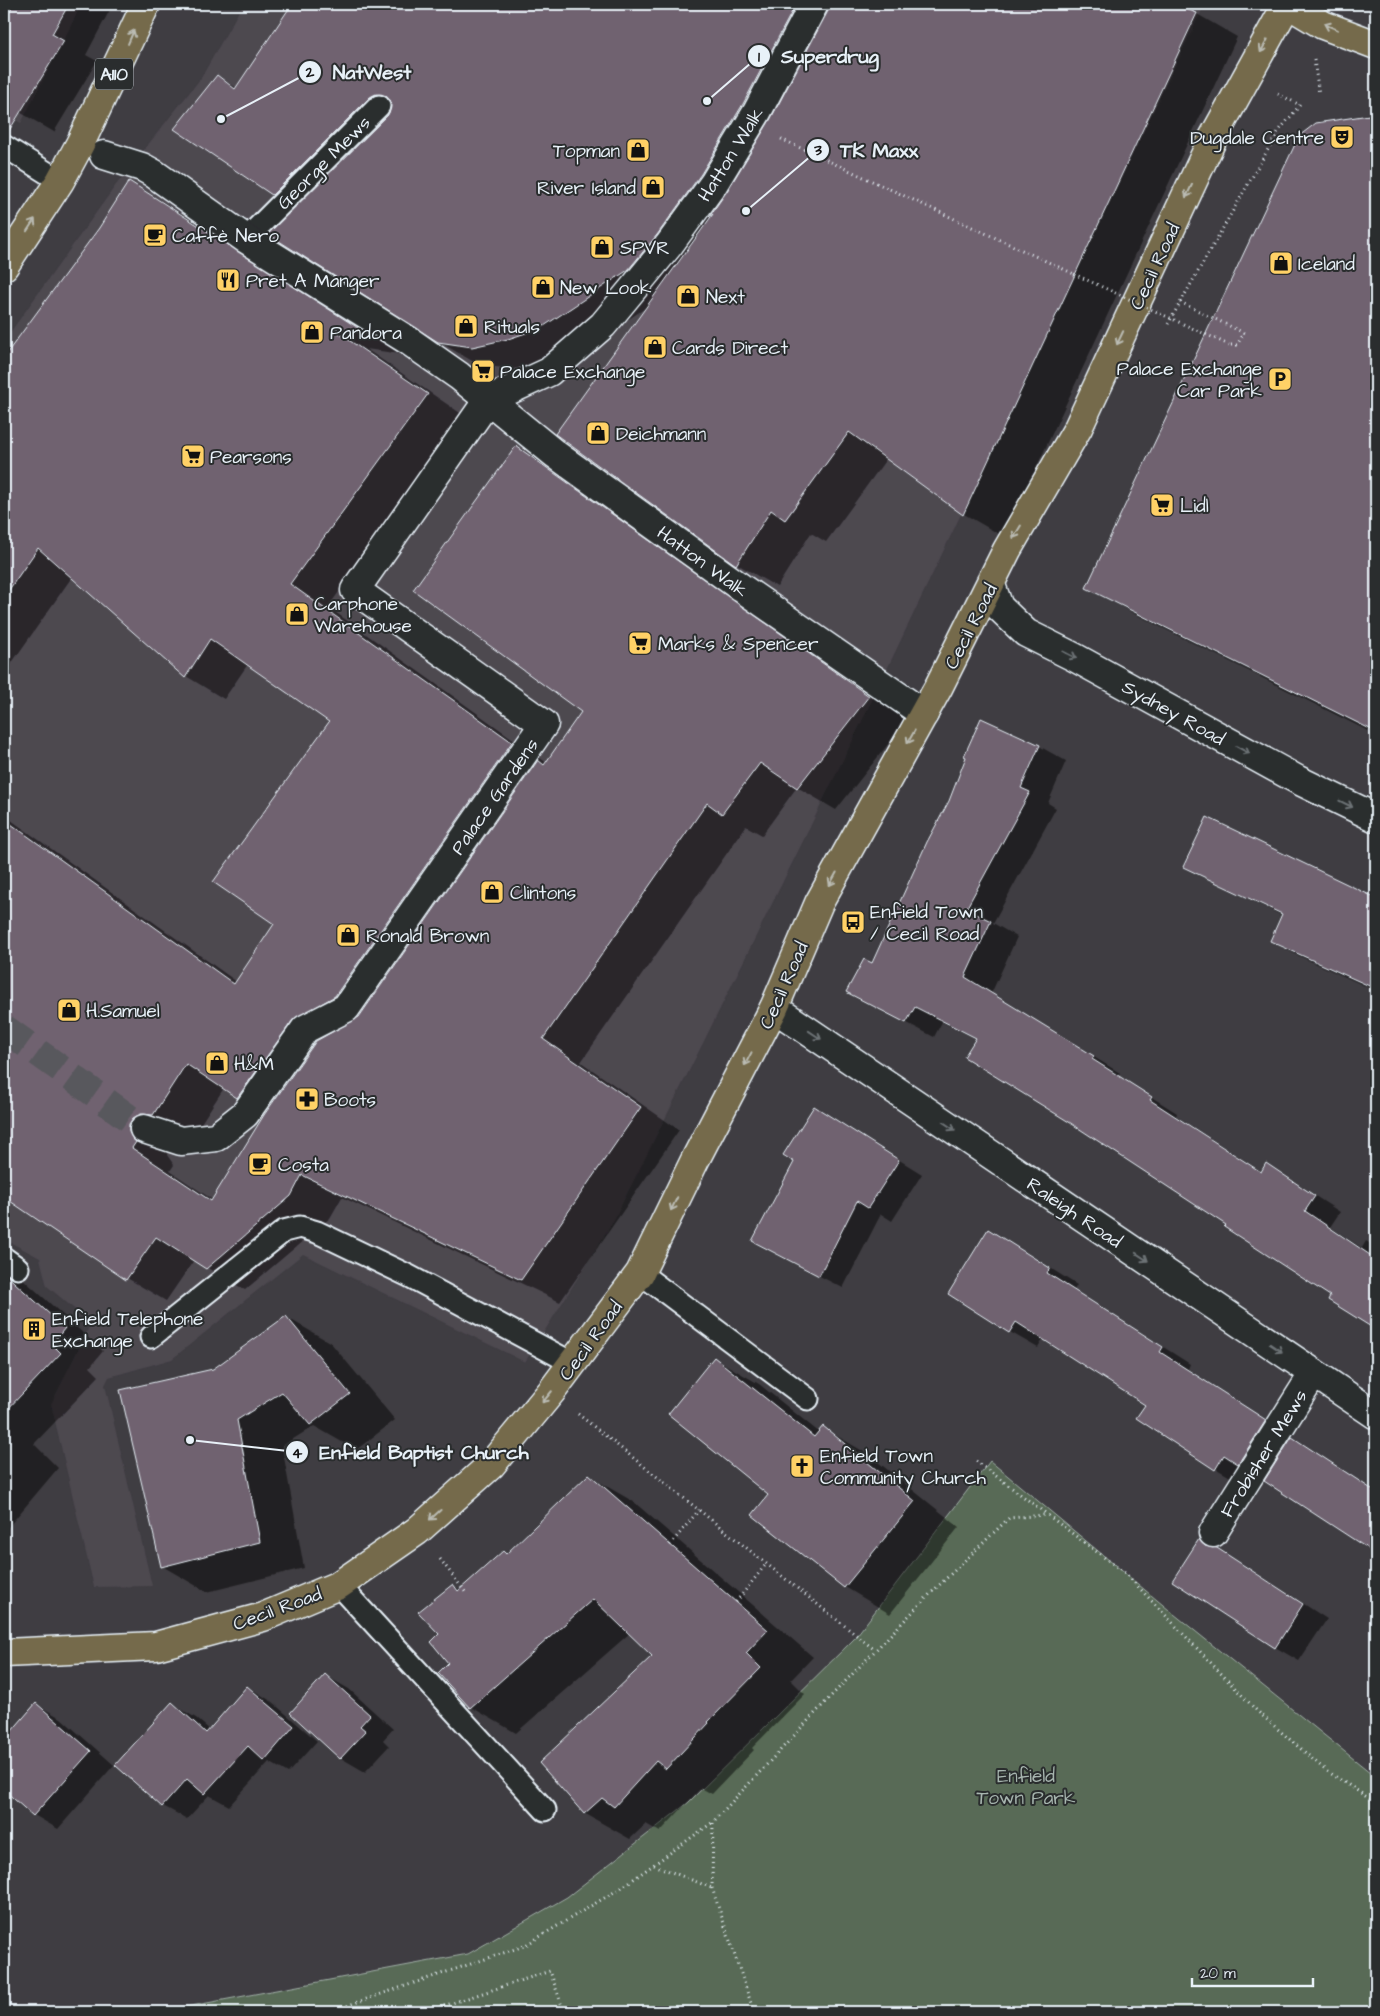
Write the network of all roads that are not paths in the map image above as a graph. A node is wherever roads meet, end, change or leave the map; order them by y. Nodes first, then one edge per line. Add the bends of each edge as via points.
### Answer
1 (146, 4) edge
2 (814, 4) edge
3 (1288, 4) edge
4 (1376, 45) edge
5 (379, 106) dead end
6 (4, 146) edge
7 (92, 150) junction
8 (60, 181) junction
9 (246, 239) junction
10 (4, 266) edge
11 (488, 400) junction
12 (991, 585) junction
13 (924, 714) junction
14 (1375, 816) edge
15 (774, 1008) junction
16 (144, 1129) tunnel mouth
17 (640, 1273) junction
18 (151, 1337) dead end
19 (572, 1363) junction
20 (1314, 1373) junction
21 (808, 1399) dead end
22 (1376, 1415) edge
23 (1213, 1533) dead end
24 (339, 1585) junction
25 (4, 1653) edge
26 (545, 1810) dead end

7 -> 1 main road, A110
2 - 11 street, Hatton Walk via 714,183 669,245 603,325 549,372
4 -> 3 main road via 1324,24
3 -> 12 main road, Cecil Road via 1214,138 1078,428 1007,550
5 - 9 lane, George Mews
6 - 8 lane
7 - 8 main road
7 - 9 street, Hatton Walk via 142,167
10 -> 8 main road
9 - 11 street, Hatton Walk via 409,341
11 - 13 street, Hatton Walk via 554,454
11 - 16 street, Palace Gardens via 355,590 544,724 346,1008 305,1028 245,1114 216,1137 181,1141
12 - 13 main road, Cecil Road
12 -> 14 street, Sydney Road via 999,607 1026,633 1298,780
13 -> 15 main road, Cecil Road via 819,904
15 -> 17 main road, Cecil Road
15 -> 20 street, Raleigh Road
17 - 19 main road, Cecil Road
17 - 21 lane
18 - 19 lane via 284,1231 300,1227 409,1276
19 -> 24 main road, Cecil Road via 490,1465 417,1531
20 - 22 street, Raleigh Road
20 - 23 street, Frobisher Mews
24 - 25 main road, Cecil Road via 263,1617 156,1646
24 - 26 lane

